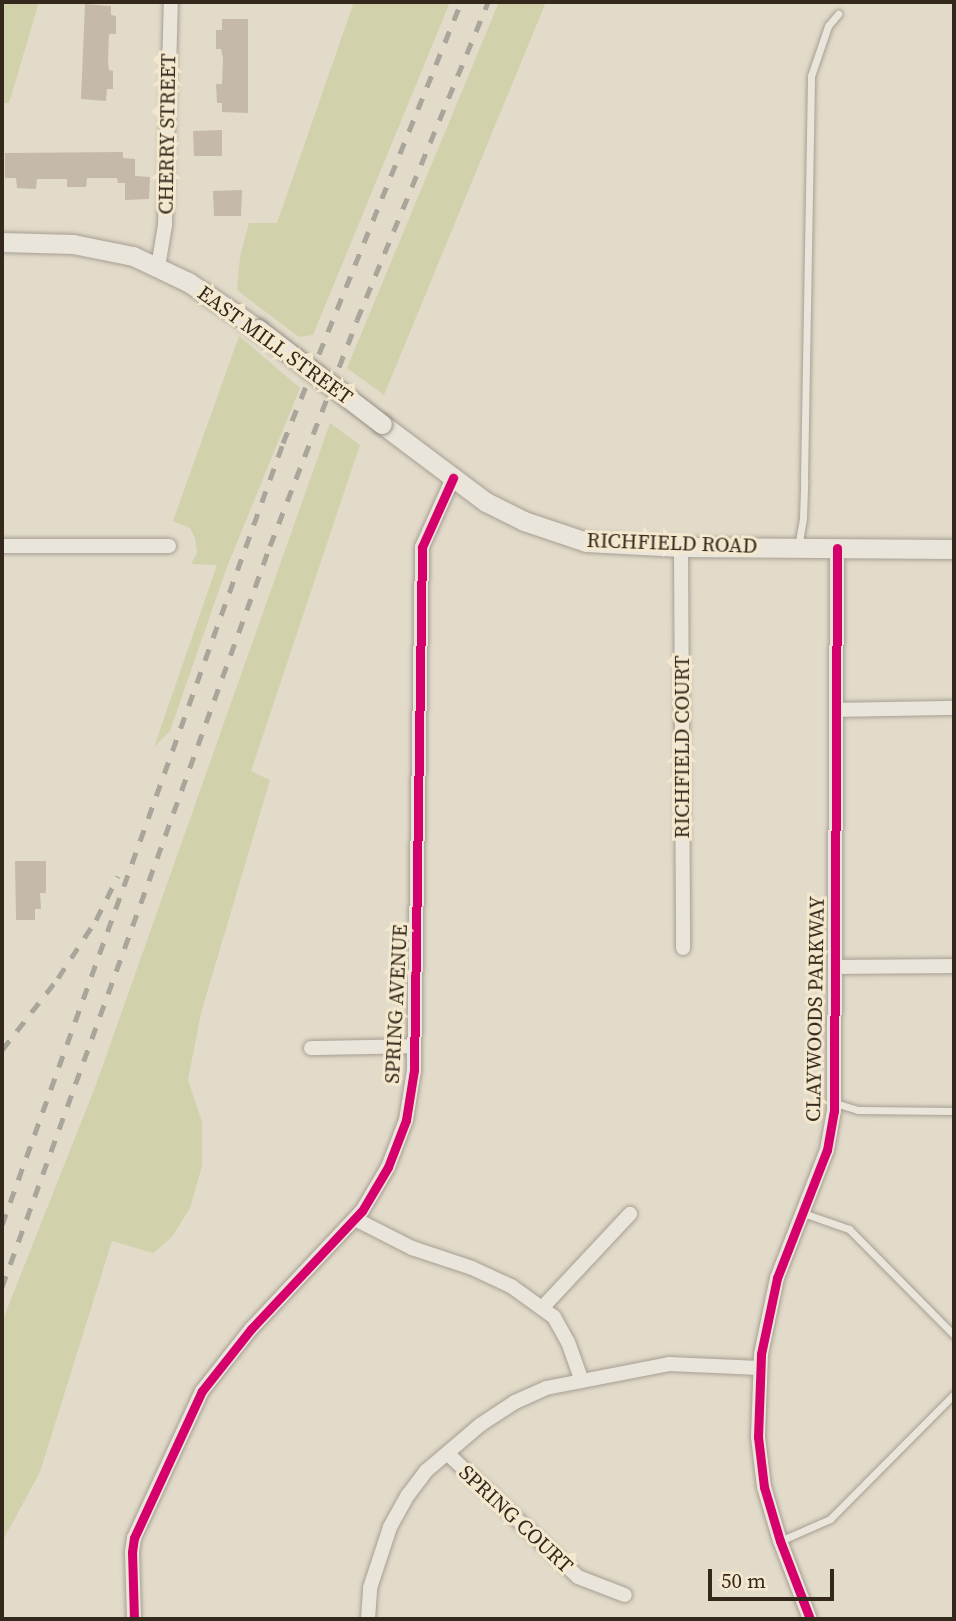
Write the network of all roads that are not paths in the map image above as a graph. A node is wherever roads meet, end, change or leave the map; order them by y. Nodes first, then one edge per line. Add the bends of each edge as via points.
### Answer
1 (171, 2) edge
2 (838, 15) dead end
3 (2, 242) edge
4 (158, 267) junction
5 (382, 424) joint
6 (453, 478) junction
7 (2, 546) edge
8 (169, 546) dead end
9 (681, 547) junction
10 (798, 548) junction
11 (837, 548) junction
12 (954, 549) edge
13 (954, 708) edge
14 (837, 710) junction
15 (683, 948) dead end
16 (954, 966) edge
17 (835, 967) junction
18 (414, 1046) junction
19 (311, 1048) dead end
20 (834, 1103) junction
21 (954, 1111) edge
22 (802, 1213) junction
23 (630, 1214) dead end
24 (355, 1219) junction
25 (542, 1308) junction
26 (954, 1335) edge
27 (760, 1368) junction
28 (582, 1381) junction
29 (954, 1394) edge
30 (448, 1454) junction
31 (780, 1541) junction
32 (625, 1595) dead end
33 (134, 1619) edge
34 (368, 1619) edge
35 (810, 1619) edge

1 - 4 street, CHERRY STREET via 165,225
2 - 10 lane via 828,26 811,76 803,518
3 - 4 street, EAST MILL STREET via 99,248
4 - 5 street, EAST MILL STREET, bridge via 258,329
5 - 6 street, RICHFIELD ROAD
6 - 9 street, RICHFIELD ROAD via 486,502 552,532 586,542
6 - 18 street, SPRING AVENUE via 422,547
7 - 8 street
9 - 10 street, RICHFIELD ROAD
9 - 15 street, RICHFIELD COURT
10 - 11 street, RICHFIELD ROAD
11 - 12 street, RICHFIELD ROAD
11 - 14 street, CLAYWOODS PARKWAY
13 - 14 street
14 - 17 street, CLAYWOODS PARKWAY
16 - 17 street
17 - 20 street, CLAYWOODS PARKWAY
18 - 19 street
18 - 24 street, SPRING AVENUE via 405,1120 388,1167
20 - 21 lane via 858,1110
20 - 22 street, CLAYWOODS PARKWAY via 827,1150
22 - 26 lane via 849,1229
22 - 27 street, CLAYWOODS PARKWAY via 777,1278
23 - 25 street
24 - 25 street via 412,1248 511,1286
24 - 33 street, SPRING AVENUE via 251,1329 202,1391 134,1538
25 - 28 street via 554,1317 568,1342
27 - 28 street via 668,1363
27 - 31 street, CLAYWOODS PARKWAY via 758,1437 764,1487
28 - 30 street via 547,1388 515,1402
29 - 31 lane via 830,1519
30 - 32 street, SPRING COURT via 578,1577
30 - 34 street via 426,1471 390,1527 370,1588
31 - 35 street, CLAYWOODS PARKWAY

